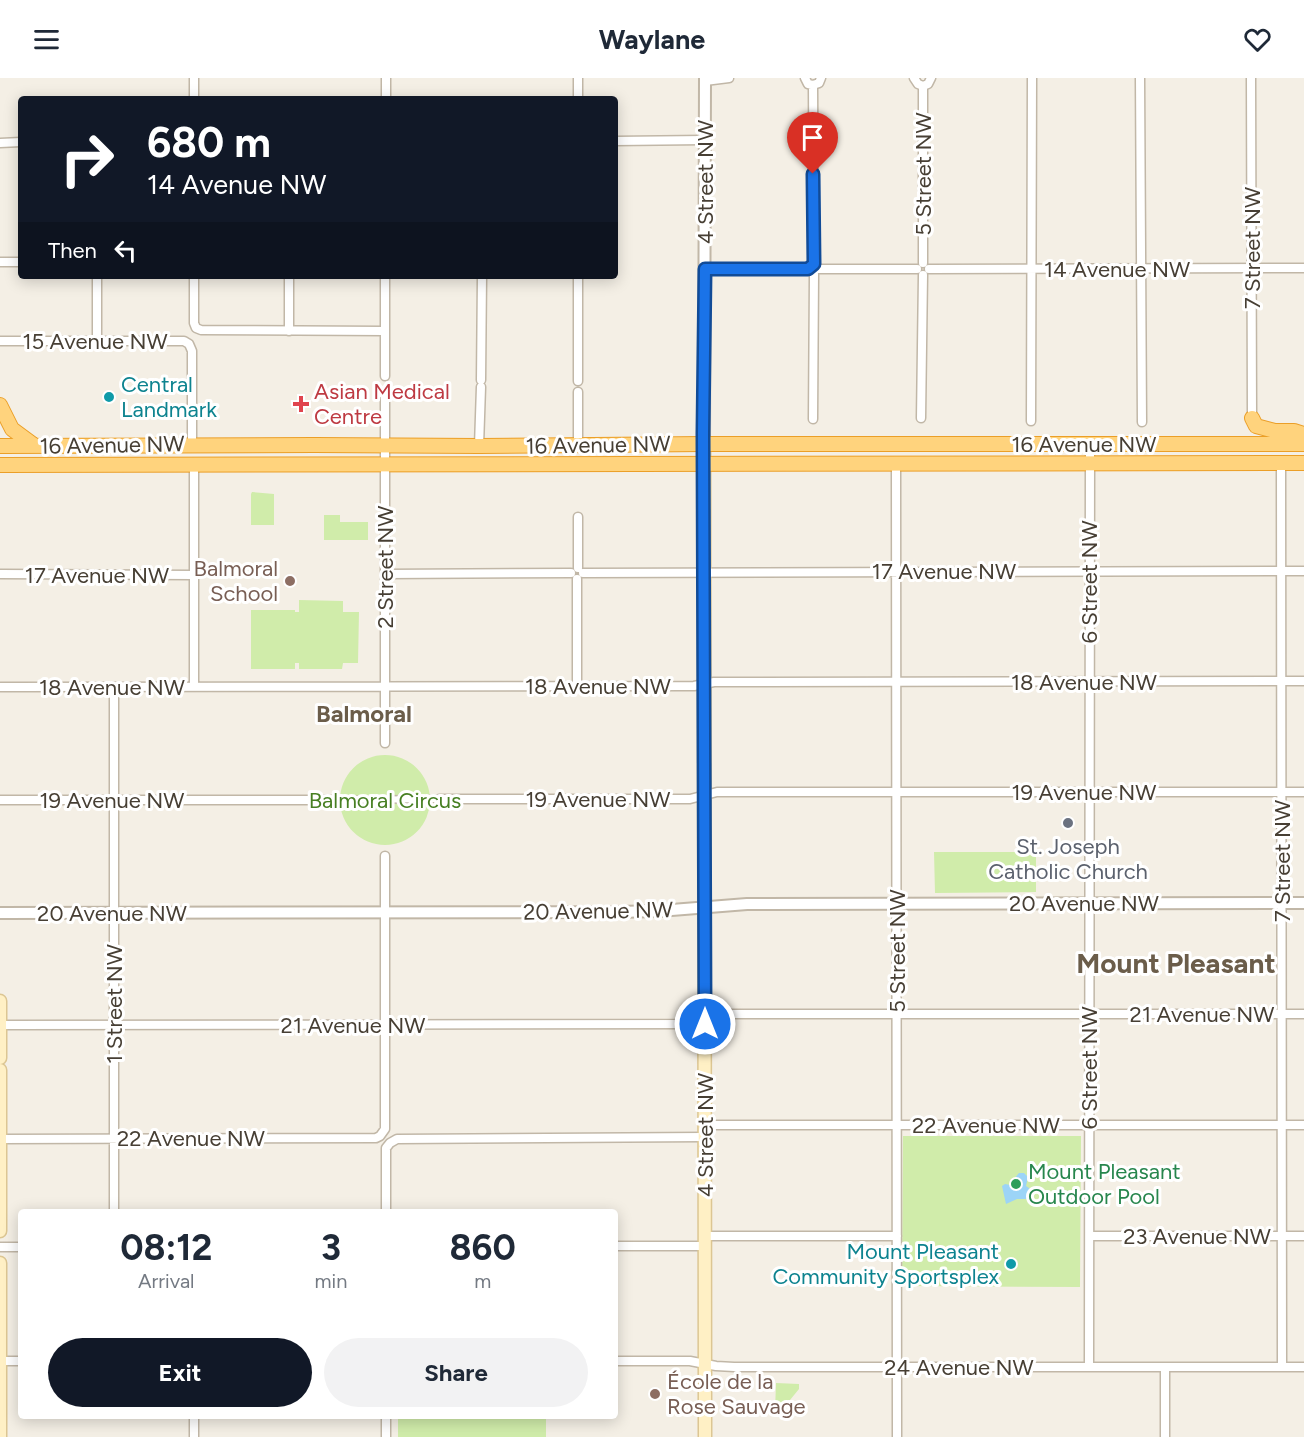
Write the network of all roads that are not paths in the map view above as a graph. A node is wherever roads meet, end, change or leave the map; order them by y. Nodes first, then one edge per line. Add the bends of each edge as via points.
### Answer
1 (194, 78) edge
2 (386, 78) edge
3 (578, 78) edge
4 (729, 78) edge
5 (806, 78) edge
6 (821, 78) edge
7 (914, 78) edge
8 (931, 78) edge
9 (1032, 78) edge
10 (1140, 78) edge
11 (1251, 78) edge
12 (705, 79) edge
13 (813, 85) junction
14 (923, 86) junction
15 (194, 96) edge
16 (386, 96) edge
17 (578, 96) edge
18 (705, 140) junction
19 (618, 141) edge
20 (18, 142) edge
21 (0, 143) edge
22 (0, 262) edge
23 (18, 262) edge
24 (1140, 268) junction
25 (1252, 268) junction
26 (1304, 268) edge
27 (705, 269) junction
28 (814, 269) junction
29 (923, 269) junction
30 (1033, 269) junction
31 (97, 279) edge
32 (194, 279) edge
33 (290, 279) edge
34 (385, 279) edge
35 (482, 279) edge
36 (578, 279) edge
37 (289, 331) junction
38 (385, 331) junction
39 (0, 341) edge
40 (97, 342) junction
41 (385, 376) dead end
42 (578, 381) dead end
43 (385, 392) dead end
44 (578, 392) dead end
45 (0, 405) edge
46 (921, 418) dead end
47 (1252, 418) joint
48 (813, 419) dead end
49 (1031, 420) dead end
50 (1142, 422) dead end
51 (1304, 434) edge
52 (704, 444) junction
53 (1304, 444) edge
54 (192, 445) junction
55 (385, 445) junction
56 (578, 445) junction
57 (1090, 445) junction
58 (0, 446) edge
59 (35, 446) junction
60 (479, 446) junction
61 (1281, 463) junction
62 (1304, 463) edge
63 (896, 464) junction
64 (1090, 464) junction
65 (0, 465) edge
66 (385, 465) junction
67 (704, 465) junction
68 (194, 466) junction
69 (578, 517) dead end
70 (1089, 571) junction
71 (1281, 571) junction
72 (1304, 571) edge
73 (704, 572) junction
74 (897, 572) junction
75 (578, 573) junction
76 (0, 574) edge
77 (385, 574) junction
78 (194, 575) junction
79 (1281, 681) junction
80 (1304, 681) edge
81 (897, 682) junction
82 (1089, 682) junction
83 (704, 684) junction
84 (577, 686) junction
85 (0, 687) edge
86 (114, 687) junction
87 (194, 687) junction
88 (386, 687) junction
89 (385, 743) dead end
90 (897, 792) junction
91 (1088, 792) junction
92 (1281, 792) junction
93 (1304, 792) edge
94 (705, 795) junction
95 (439, 799) joint
96 (0, 800) edge
97 (114, 800) junction
98 (332, 800) joint
99 (385, 856) dead end
100 (1089, 903) junction
101 (1282, 903) junction
102 (1304, 903) edge
103 (897, 904) junction
104 (704, 908) junction
105 (385, 912) junction
106 (114, 913) junction
107 (0, 914) edge
108 (0, 1001) edge
109 (897, 1014) junction
110 (1089, 1014) junction
111 (1281, 1014) junction
112 (1304, 1014) edge
113 (705, 1019) junction
114 (0, 1025) edge
115 (114, 1025) junction
116 (386, 1025) junction
117 (0, 1058) edge
118 (0, 1070) edge
119 (1090, 1124) junction
120 (898, 1125) junction
121 (1281, 1125) junction
122 (1304, 1125) edge
123 (705, 1131) junction
124 (114, 1138) junction
125 (0, 1139) edge
126 (114, 1209) edge
127 (386, 1209) edge
128 (0, 1231) edge
129 (897, 1236) junction
130 (1090, 1236) junction
131 (1282, 1236) junction
132 (1304, 1236) edge
133 (705, 1241) junction
134 (618, 1246) edge
135 (0, 1247) edge
136 (18, 1247) edge
137 (0, 1263) edge
138 (0, 1361) edge
139 (18, 1361) edge
140 (618, 1361) edge
141 (705, 1364) junction
142 (898, 1367) junction
143 (1089, 1367) junction
144 (1165, 1367) junction
145 (1282, 1367) junction
146 (1304, 1367) edge
147 (194, 1419) edge
148 (386, 1419) edge
149 (0, 1437) edge
150 (194, 1437) edge
151 (386, 1437) edge
152 (705, 1437) edge
153 (897, 1437) edge
154 (1165, 1437) edge

1 - 15 street
2 - 16 street
3 - 17 street
4 - 12 street
5 - 13 street
6 - 13 street
7 - 14 street
8 - 14 street
9 - 30 street
10 - 24 street
11 - 25 street, 7 Street NW
12 - 18 street, 4 Street NW
13 - 28 street
14 - 29 street, 5 Street NW
18 - 19 street
18 - 27 street, 4 Street NW
20 - 21 street
22 - 23 street
24 - 25 street, 14 Avenue NW
24 - 30 street, 14 Avenue NW
24 - 50 street
25 - 26 street, 14 Avenue NW
25 - 47 street, 7 Street NW
27 - 28 street, 14 Avenue NW
27 - 52 street, 4 Street NW
28 - 29 street, 14 Avenue NW
28 - 48 street
29 - 30 street, 14 Avenue NW
29 - 46 street, 5 Street NW
30 - 49 street
31 - 40 street
32 - 37 street, 15 Avenue NW via 196,328
33 - 37 street
34 - 38 street
35 - 60 street
36 - 42 street
37 - 38 street, 15 Avenue NW
38 - 41 street
39 - 40 street, 15 Avenue NW
40 - 54 street, 15 Avenue NW via 189,344
43 - 55 street, 2 Street NW
44 - 56 street
45 - 59 highway via 12,429
47 - 51 highway via 1256,426 1264,429
52 - 56 highway, 16 Avenue NW
52 - 57 highway, 16 Avenue NW
52 - 67 main road, 4 Street NW
53 - 57 highway, 16 Avenue NW
54 - 55 highway, 16 Avenue NW
54 - 59 highway, 16 Avenue NW
55 - 60 highway, 16 Avenue NW
55 - 66 street, 2 Street NW
56 - 60 highway, 16 Avenue NW
57 - 64 street, 6 Street NW
58 - 59 highway, 16 Avenue NW
61 - 62 highway, 16 Avenue NW
61 - 64 highway, 16 Avenue NW
61 - 71 street, 7 Street NW
63 - 64 highway, 16 Avenue NW
63 - 67 highway, 16 Avenue NW
63 - 74 street, 5 Street NW
64 - 70 street, 6 Street NW
65 - 68 highway, 16 Avenue NW
66 - 67 highway, 16 Avenue NW
66 - 68 highway, 16 Avenue NW
66 - 77 street, 2 Street NW
67 - 73 main road, 4 Street NW
68 - 78 street
69 - 75 street
70 - 71 street, 17 Avenue NW
70 - 74 street, 17 Avenue NW
70 - 82 street, 6 Street NW
71 - 72 street, 17 Avenue NW
71 - 79 street, 7 Street NW
73 - 74 street, 17 Avenue NW
73 - 75 street, 17 Avenue NW
73 - 83 main road, 4 Street NW
74 - 81 street, 5 Street NW
75 - 77 street, 17 Avenue NW
75 - 84 street
76 - 78 street, 17 Avenue NW
77 - 88 street, 2 Street NW
78 - 87 street
79 - 80 street, 18 Avenue NW
79 - 82 street, 18 Avenue NW
79 - 92 street, 7 Street NW
81 - 82 street, 18 Avenue NW
81 - 83 street, 18 Avenue NW
81 - 90 street, 5 Street NW
82 - 91 street, 6 Street NW
83 - 84 street, 18 Avenue NW
83 - 94 main road, 4 Street NW
84 - 88 street, 18 Avenue NW
85 - 86 street, 18 Avenue NW
86 - 87 street, 18 Avenue NW
86 - 97 street, 1 Street NW
87 - 88 street, 18 Avenue NW
88 - 89 street, 2 Street NW
90 - 91 street, 19 Avenue NW
90 - 94 street, 19 Avenue NW
90 - 103 street, 5 Street NW
91 - 92 street, 19 Avenue NW
91 - 100 street, 6 Street NW
92 - 93 street, 19 Avenue NW
92 - 101 street, 7 Street NW
94 - 95 street, 19 Avenue NW via 690,799
94 - 104 main road, 4 Street NW
95 - 98 street, 19 Avenue NW
96 - 97 street, 19 Avenue NW
97 - 98 street, 19 Avenue NW
97 - 106 street, 1 Street NW
99 - 105 street
100 - 101 street, 20 Avenue NW
100 - 103 street, 20 Avenue NW
100 - 110 street, 6 Street NW
101 - 102 street, 20 Avenue NW
101 - 111 street, 7 Street NW
103 - 104 street, 20 Avenue NW via 747,904
103 - 109 street, 5 Street NW
104 - 105 street, 20 Avenue NW
104 - 113 main road, 4 Street NW
105 - 106 street, 20 Avenue NW
105 - 116 street
106 - 107 street, 20 Avenue NW
106 - 115 street, 1 Street NW
108 - 114 main road
109 - 110 street, 21 Avenue NW
109 - 113 street, 21 Avenue NW
109 - 120 street, 5 Street NW
110 - 111 street, 21 Avenue NW
110 - 119 street, 6 Street NW
111 - 112 street, 21 Avenue NW
111 - 121 street, 7 Street NW
113 - 116 street, 21 Avenue NW
113 - 123 main road, 4 Street NW
114 - 115 street, 21 Avenue NW
114 - 117 main road
115 - 116 street, 21 Avenue NW
115 - 124 street, 1 Street NW
116 - 124 street, 22 Avenue NW via 385,1129 376,1138
118 - 125 main road
119 - 120 street, 22 Avenue NW
119 - 121 street, 22 Avenue NW
119 - 130 street, 6 Street NW
120 - 123 street, 22 Avenue NW
120 - 129 street, 5 Street NW
121 - 122 street, 22 Avenue NW
121 - 131 street, 7 Street NW
123 - 127 street, 22 Avenue NW via 397,1139 386,1148
123 - 133 main road, 4 Street NW
124 - 125 street, 22 Avenue NW
124 - 126 street, 1 Street NW
125 - 128 main road
129 - 133 street
129 - 142 street, 5 Street NW
130 - 131 street, 23 Avenue NW
130 - 143 street, 6 Street NW
131 - 132 street, 23 Avenue NW
131 - 145 street, 7 Street NW
133 - 134 street
133 - 141 main road, 4 Street NW
135 - 136 street
137 - 138 main road
138 - 139 street
138 - 149 main road
140 - 141 street, 24 Avenue NW
141 - 142 street, 24 Avenue NW
141 - 152 main road, 4 Street NW
142 - 143 street, 24 Avenue NW
142 - 153 street, 5 Street NW
143 - 144 street, 24 Avenue NW
144 - 145 street, 24 Avenue NW
144 - 154 street
145 - 146 street, 24 Avenue NW
147 - 150 street
148 - 151 street

